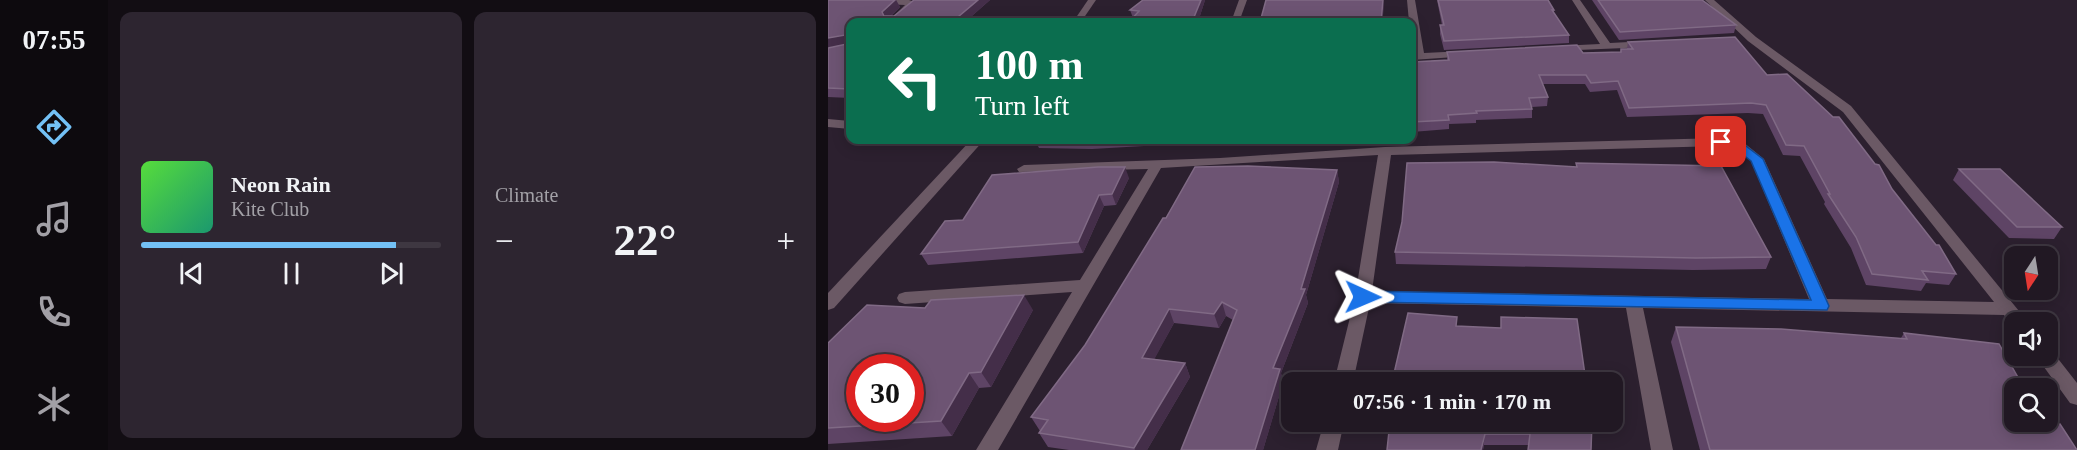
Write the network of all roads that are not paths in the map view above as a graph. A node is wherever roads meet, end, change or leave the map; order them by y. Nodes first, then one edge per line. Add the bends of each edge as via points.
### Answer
1 (861, 0) edge
2 (1092, 0) edge
3 (1243, 0) edge
4 (1411, 0) edge
5 (1576, 0) edge
6 (1709, 0) edge
7 (897, 18) edge
8 (1080, 18) edge
9 (1236, 18) edge
10 (1412, 18) edge
11 (1663, 44) edge
12 (1607, 46) junction
13 (1548, 50) edge
14 (1478, 53) edge
15 (1416, 57) edge
16 (828, 123) edge
17 (846, 125) edge
18 (974, 144) edge
19 (1384, 151) junction
20 (1157, 164) junction
21 (1024, 170) edge
22 (1086, 285) junction
23 (1363, 297) junction
24 (905, 298) dead end
25 (1633, 302) junction
26 (828, 304) edge
27 (1821, 306) junction
28 (2011, 312) edge
29 (2004, 315) edge
30 (2053, 366) edge
31 (1345, 372) edge
32 (2077, 397) edge
33 (1332, 432) edge
34 (987, 450) edge
35 (1327, 450) edge
36 (1662, 450) edge

1 - 7 street via 909,3 911,8
2 - 8 street
3 - 9 street
4 - 10 street
5 - 12 street
6 - 28 street via 1746,40 1846,109
11 - 12 street
12 - 13 street
14 - 15 street
16 - 17 street
18 - 26 street
19 - 20 street
19 - 23 street
19 - 27 street via 1721,142 1738,145 1757,159
20 - 21 street
20 - 22 street
22 - 24 street
22 - 34 street
23 - 25 street
23 - 31 street
25 - 27 street
25 - 36 street
27 - 29 street
30 - 32 street
33 - 35 street

